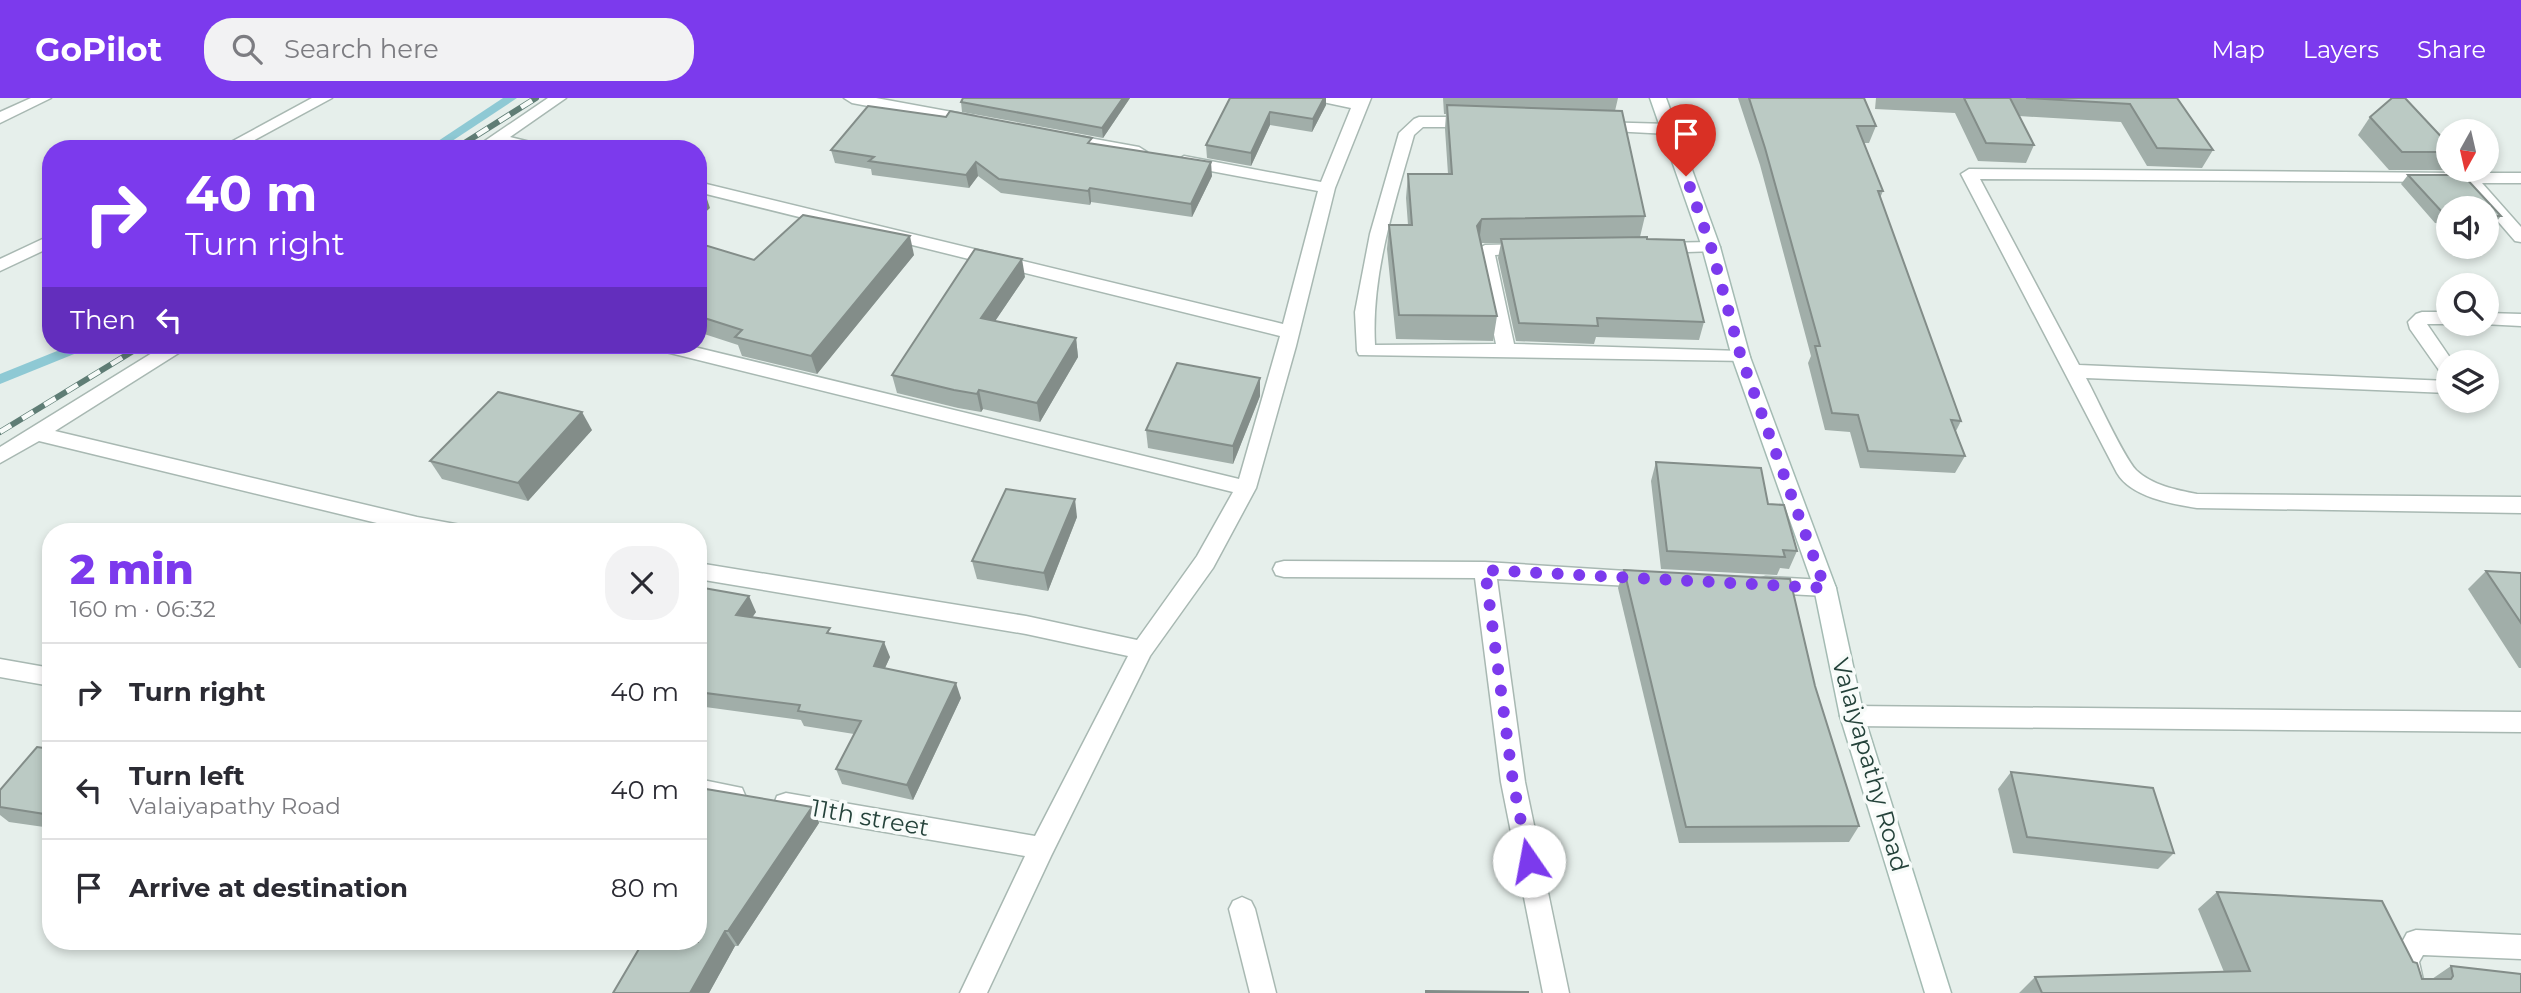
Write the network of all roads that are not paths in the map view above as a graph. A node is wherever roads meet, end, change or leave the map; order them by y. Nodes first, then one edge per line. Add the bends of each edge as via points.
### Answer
1 (43, 98) edge
2 (324, 98) edge
3 (558, 98) edge
4 (852, 98) edge
5 (1323, 98) edge
6 (1658, 98) edge
7 (1362, 101) edge
8 (0, 118) edge
9 (1489, 123) edge
10 (988, 124) edge
11 (1586, 126) edge
12 (1668, 129) junction
13 (1055, 136) edge
14 (497, 138) junction
15 (243, 140) edge
16 (494, 140) edge
17 (505, 140) edge
18 (2436, 173) edge
19 (2499, 176) edge
20 (2521, 178) edge
21 (2473, 182) edge
22 (1326, 188) junction
23 (707, 189) edge
24 (2521, 237) edge
25 (42, 245) edge
26 (1711, 247) junction
27 (1645, 248) edge
28 (1538, 249) edge
29 (0, 266) edge
30 (2436, 318) edge
31 (2499, 319) edge
32 (2521, 320) edge
33 (1290, 332) junction
34 (1506, 350) junction
35 (2436, 352) edge
36 (164, 354) edge
37 (699, 354) edge
38 (1741, 357) junction
39 (2074, 371) junction
40 (2436, 386) edge
41 (39, 434) junction
42 (0, 456) edge
43 (1246, 488) junction
44 (2521, 505) edge
45 (409, 523) edge
46 (1284, 569) dead end
47 (1485, 570) junction
48 (707, 572) edge
49 (1675, 580) edge
50 (1743, 584) edge
51 (1825, 588) junction
52 (1142, 650) junction
53 (0, 668) edge
54 (42, 675) edge
55 (1852, 716) junction
56 (2521, 722) edge
57 (707, 790) edge
58 (1042, 848) junction
59 (1242, 909) dead end
60 (2521, 947) edge
61 (973, 993) edge
62 (1263, 993) edge
63 (1556, 993) edge
64 (1938, 993) edge
65 (2413, 993) edge

1 - 8 street
2 - 15 street
3 - 14 street
4 - 10 street
5 - 7 street
6 - 12 street, Valaiyapathy Road
7 - 22 street
9 - 34 street via 1419,122 1407,133 1376,247 1364,312 1366,351
11 - 12 street
12 - 26 street, Valaiyapathy Road
13 - 22 street
14 - 16 street
14 - 17 street
18 - 39 street via 1969,174
19 - 20 street
21 - 24 street
22 - 33 street
23 - 33 street
25 - 29 street
26 - 27 street
26 - 38 street, Valaiyapathy Road
28 - 34 street via 1485,250
30 - 35 street via 2417,322
31 - 32 street
33 - 43 street
34 - 38 street
36 - 41 street
37 - 43 street
38 - 51 street, Valaiyapathy Road
39 - 40 street
39 - 44 street via 2127,473 2163,495 2197,501
41 - 42 street
41 - 45 street
43 - 52 street via 1205,562
46 - 47 street
47 - 49 street
47 - 63 street via 1513,782
48 - 52 street via 1026,625
50 - 51 street
51 - 55 street, Valaiyapathy Road
52 - 58 street
53 - 54 street
55 - 56 street
55 - 64 street, Valaiyapathy Road
57 - 58 street, 11th street
58 - 61 street
59 - 62 street
60 - 65 street via 2416,942 2405,961

